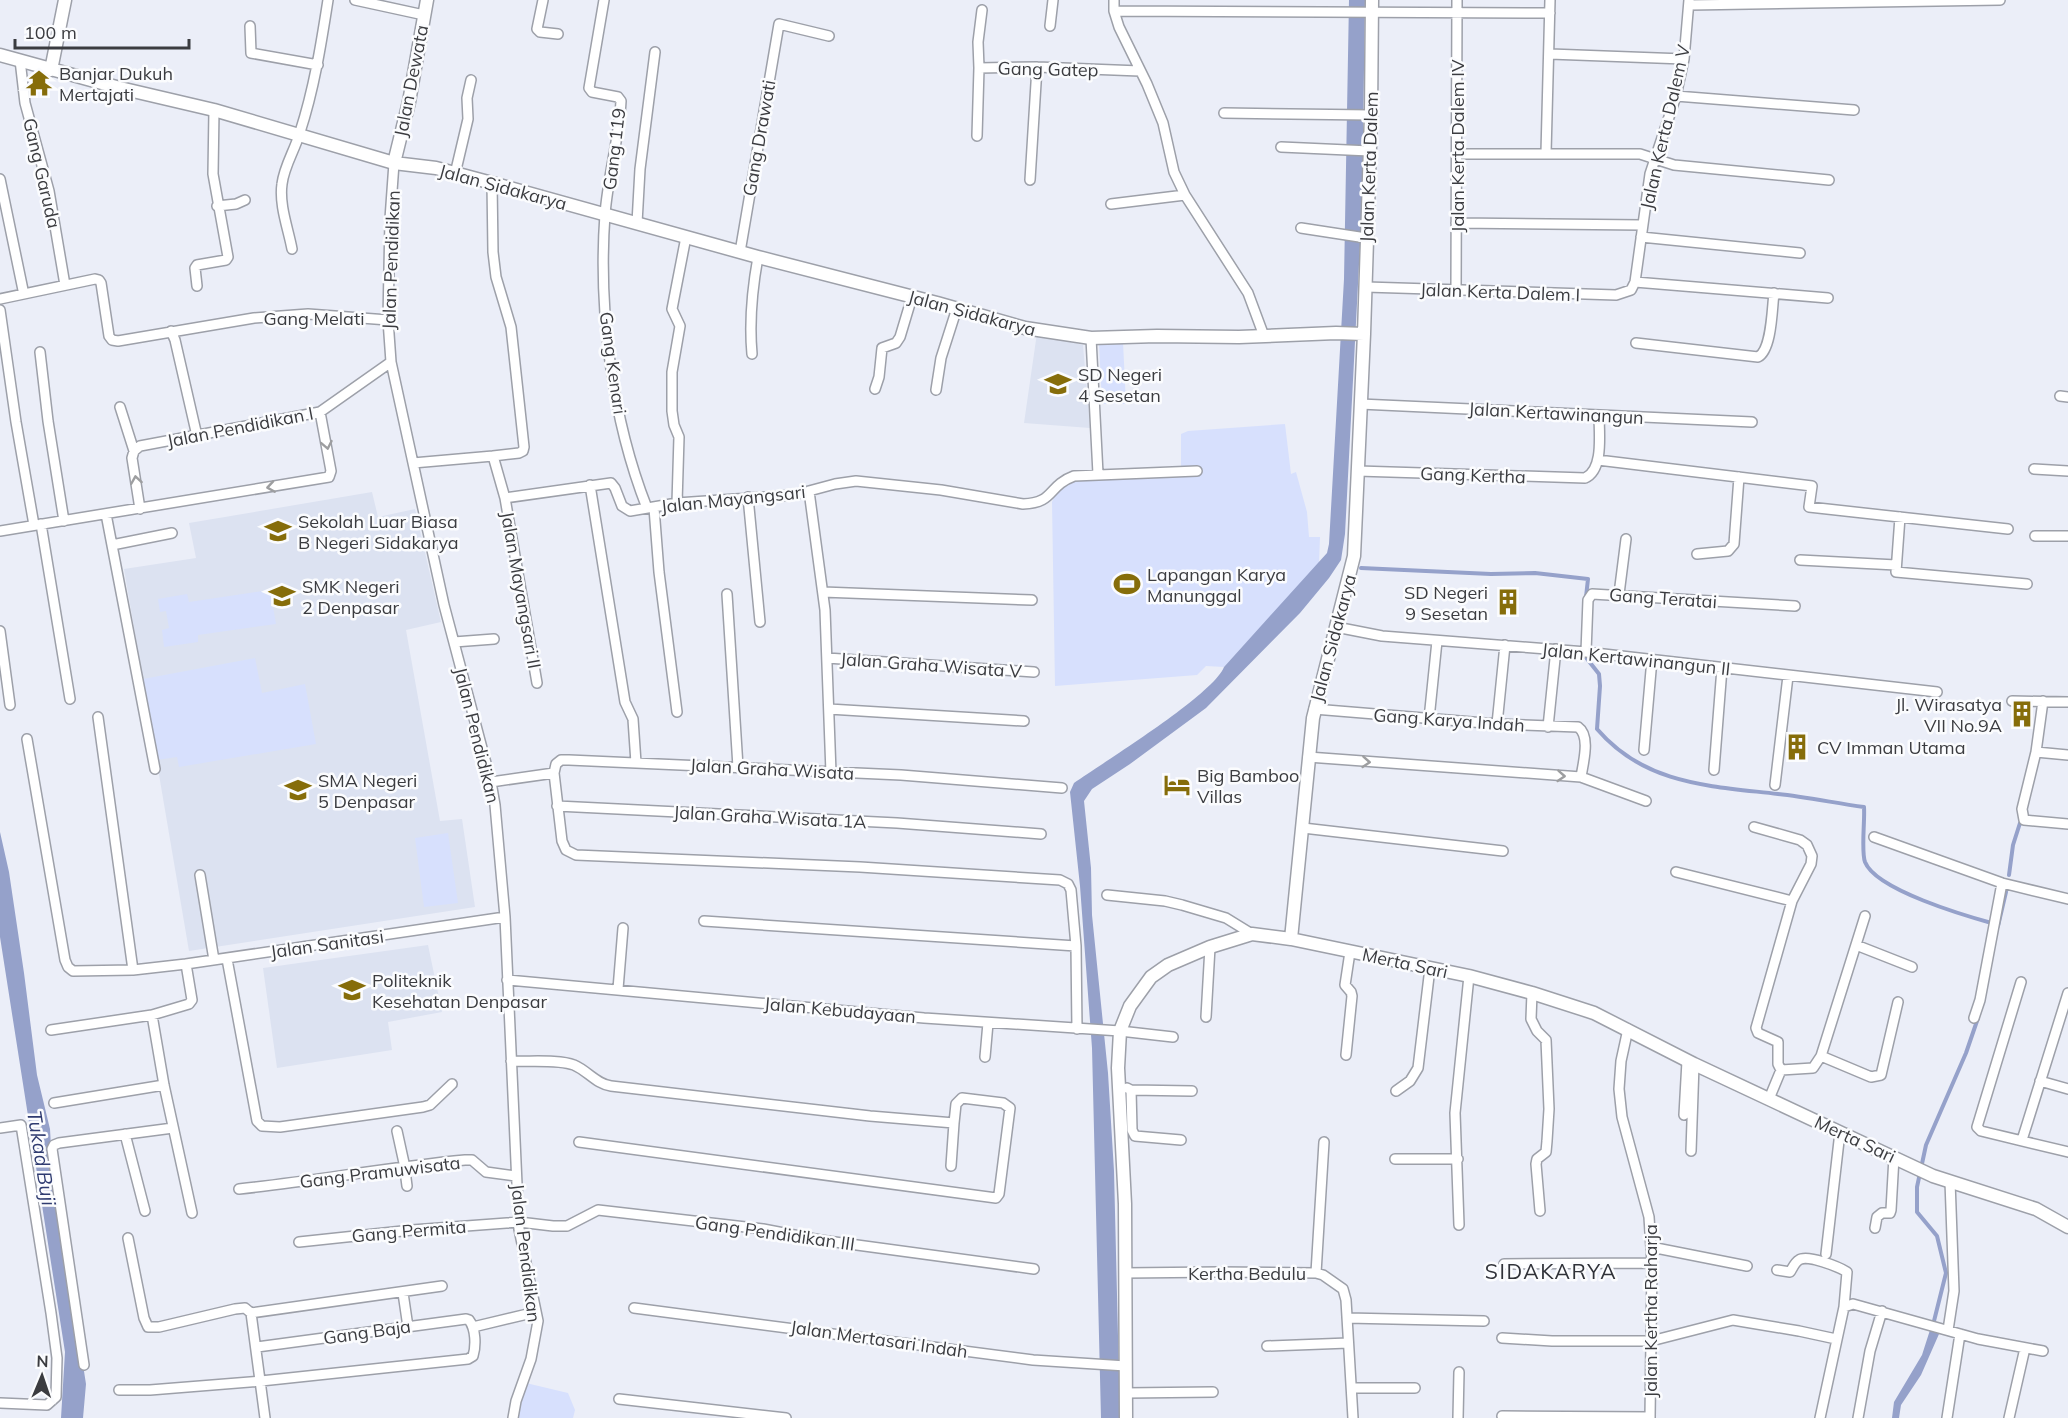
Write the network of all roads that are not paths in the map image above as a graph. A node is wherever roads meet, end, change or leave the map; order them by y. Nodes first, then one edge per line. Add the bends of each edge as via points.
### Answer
1 (65, 0) edge
2 (328, 0) edge
3 (355, 0) edge
4 (427, 0) edge
5 (543, 0) edge
6 (604, 0) edge
7 (1053, 0) edge
8 (1114, 0) edge
9 (1457, 0) edge
10 (1550, 0) edge
11 (2000, 0) edge
12 (1690, 2) edge
13 (1370, 8) edge
14 (982, 10) dead end
15 (1114, 11) junction
16 (1550, 13) junction
17 (1454, 14) junction
18 (424, 15) junction
19 (250, 26) dead end
20 (1050, 26) dead end
21 (558, 34) dead end
22 (829, 36) dead end
23 (655, 52) dead end
24 (1550, 54) junction
25 (0, 55) edge
26 (1684, 59) junction
27 (20, 60) junction
28 (318, 65) junction
29 (1037, 67) junction
30 (979, 68) junction
31 (51, 70) junction
32 (1140, 71) junction
33 (471, 80) dead end
34 (1676, 96) junction
35 (214, 110) junction
36 (1854, 110) dead end
37 (1224, 113) dead end
38 (1368, 115) junction
39 (300, 134) junction
40 (977, 136) dead end
41 (1281, 147) dead end
42 (1368, 151) junction
43 (1546, 153) junction
44 (1457, 154) junction
45 (1656, 159) junction
46 (394, 163) junction
47 (455, 174) junction
48 (0, 179) edge
49 (1030, 180) dead end
50 (1829, 180) dead end
51 (492, 183) junction
52 (1185, 195) junction
53 (246, 200) dead end
54 (1111, 204) dead end
55 (217, 206) junction
56 (605, 214) junction
57 (637, 223) junction
58 (1456, 224) junction
59 (1642, 225) junction
60 (1301, 228) dead end
61 (686, 237) junction
62 (1641, 237) junction
63 (1364, 238) junction
64 (292, 249) dead end
65 (740, 252) junction
66 (1800, 253) dead end
67 (758, 257) junction
68 (65, 285) junction
69 (197, 286) dead end
70 (1633, 286) junction
71 (1366, 287) junction
72 (23, 290) dead end
73 (1456, 291) junction
74 (1774, 293) junction
75 (912, 297) junction
76 (0, 298) edge
77 (1828, 298) dead end
78 (957, 308) junction
79 (0, 310) edge
80 (388, 320) junction
81 (171, 332) junction
82 (1361, 334) junction
83 (1264, 336) junction
84 (1091, 338) junction
85 (1636, 343) dead end
86 (40, 352) dead end
87 (752, 354) dead end
88 (391, 362) junction
89 (875, 389) dead end
90 (936, 390) dead end
91 (1360, 404) junction
92 (120, 407) dead end
93 (320, 412) junction
94 (1599, 415) junction
95 (1752, 422) dead end
96 (197, 436) junction
97 (134, 451) junction
98 (493, 456) junction
99 (1598, 460) junction
100 (413, 463) junction
101 (2034, 469) dead end
102 (1197, 471) dead end
103 (1358, 471) junction
104 (2068, 471) edge
105 (1098, 474) junction
106 (1739, 477) junction
107 (590, 486) junction
108 (809, 491) junction
109 (748, 497) junction
110 (505, 498) junction
111 (677, 503) junction
112 (650, 508) junction
113 (140, 509) junction
114 (106, 514) junction
115 (1900, 517) junction
116 (64, 521) junction
117 (38, 525) junction
118 (2008, 529) dead end
119 (0, 531) edge
120 (172, 533) dead end
121 (2035, 536) dead end
122 (2068, 536) edge
123 (1626, 539) dead end
124 (111, 544) junction
125 (1697, 554) dead end
126 (1800, 560) dead end
127 (1896, 566) junction
128 (2027, 584) dead end
129 (823, 592) junction
130 (727, 594) dead end
131 (1619, 594) junction
132 (1032, 600) dead end
133 (1795, 606) dead end
134 (760, 622) dead end
135 (1336, 627) junction
136 (0, 632) edge
137 (494, 639) dead end
138 (1437, 640) junction
139 (454, 642) junction
140 (1505, 645) junction
141 (1556, 649) junction
142 (1586, 652) junction
143 (827, 658) junction
144 (1652, 659) junction
145 (1722, 668) junction
146 (1034, 672) dead end
147 (1788, 676) junction
148 (537, 683) dead end
149 (1937, 692) dead end
150 (70, 699) dead end
151 (2012, 701) dead end
152 (2043, 701) junction
153 (2068, 702) edge
154 (10, 705) dead end
155 (830, 709) junction
156 (1314, 709) junction
157 (677, 712) dead end
158 (98, 717) dead end
159 (1429, 719) junction
160 (1024, 721) dead end
161 (1497, 724) junction
162 (1548, 727) junction
163 (27, 739) dead end
164 (1644, 750) dead end
165 (2036, 752) junction
166 (2068, 755) edge
167 (1308, 757) junction
168 (636, 763) junction
169 (738, 767) junction
170 (155, 769) dead end
171 (1714, 770) dead end
172 (554, 773) junction
173 (831, 773) junction
174 (1581, 777) junction
175 (491, 782) junction
176 (1775, 785) dead end
177 (1062, 788) dead end
178 (1646, 801) dead end
179 (557, 806) junction
180 (2068, 824) edge
181 (1754, 827) dead end
182 (1304, 828) junction
183 (1041, 834) dead end
184 (1874, 837) dead end
185 (1503, 851) dead end
186 (1676, 872) dead end
187 (200, 875) dead end
188 (2002, 883) junction
189 (1107, 895) dead end
190 (2068, 899) edge
191 (1792, 902) junction
192 (1865, 916) dead end
193 (505, 917) junction
194 (704, 921) dead end
195 (623, 927) dead end
196 (1252, 934) junction
197 (1291, 939) junction
198 (1856, 945) junction
199 (1076, 946) junction
200 (1210, 947) junction
201 (1350, 952) junction
202 (227, 958) junction
203 (214, 960) junction
204 (186, 964) junction
205 (1912, 967) dead end
206 (1430, 968) junction
207 (133, 970) junction
208 (1469, 976) junction
209 (507, 980) junction
210 (2021, 982) dead end
211 (618, 989) junction
212 (1532, 993) junction
213 (2068, 993) edge
214 (1898, 1002) dead end
215 (152, 1015) junction
216 (1206, 1017) dead end
217 (1974, 1018) dead end
218 (988, 1023) junction
219 (2057, 1027) junction
220 (1081, 1029) junction
221 (1628, 1029) junction
222 (51, 1030) dead end
223 (2068, 1030) edge
224 (1114, 1031) junction
225 (1173, 1037) dead end
226 (1346, 1055) dead end
227 (1821, 1056) junction
228 (985, 1057) dead end
229 (511, 1061) junction
230 (1691, 1063) junction
231 (1781, 1070) junction
232 (2040, 1081) junction
233 (452, 1084) dead end
234 (164, 1086) junction
235 (1125, 1088) junction
236 (2068, 1089) edge
237 (1192, 1091) dead end
238 (1396, 1091) dead end
239 (1769, 1099) junction
240 (54, 1103) dead end
241 (1684, 1115) dead end
242 (954, 1123) junction
243 (0, 1128) edge
244 (173, 1128) junction
245 (397, 1131) dead end
246 (1840, 1132) junction
247 (125, 1134) junction
248 (1181, 1140) dead end
249 (2022, 1140) junction
250 (1324, 1142) dead end
251 (579, 1143) dead end
252 (1691, 1151) dead end
253 (2068, 1152) edge
254 (1395, 1159) dead end
255 (1458, 1159) junction
256 (1900, 1160) junction
257 (405, 1166) junction
258 (951, 1166) dead end
259 (516, 1176) junction
260 (1950, 1181) junction
261 (407, 1186) dead end
262 (239, 1189) dead end
263 (145, 1211) dead end
264 (1540, 1211) dead end
265 (192, 1213) dead end
266 (519, 1222) junction
267 (1459, 1225) dead end
268 (2068, 1227) edge
269 (1875, 1228) dead end
270 (128, 1238) dead end
271 (299, 1242) dead end
272 (1651, 1247) junction
273 (1826, 1254) dead end
274 (1652, 1263) junction
275 (1504, 1264) dead end
276 (1747, 1266) dead end
277 (1034, 1269) dead end
278 (1777, 1270) dead end
279 (1316, 1273) junction
280 (1125, 1274) junction
281 (442, 1286) dead end
282 (403, 1293) junction
283 (1844, 1307) junction
284 (634, 1308) dead end
285 (1882, 1311) junction
286 (536, 1312) junction
287 (251, 1313) junction
288 (1347, 1318) junction
289 (1484, 1321) dead end
290 (408, 1327) junction
291 (473, 1327) junction
292 (1939, 1328) junction
293 (1960, 1334) junction
294 (1502, 1338) dead end
295 (1836, 1339) junction
296 (1651, 1341) junction
297 (1348, 1343) junction
298 (1267, 1346) dead end
299 (257, 1347) junction
300 (2025, 1348) junction
301 (2043, 1351) dead end
302 (84, 1365) dead end
303 (1123, 1366) junction
304 (1459, 1372) dead end
305 (261, 1381) junction
306 (1352, 1388) junction
307 (1415, 1388) dead end
308 (120, 1390) dead end
309 (1213, 1392) dead end
310 (1126, 1393) junction
311 (619, 1399) dead end
312 (0, 1403) edge
313 (1502, 1416) dead end
314 (265, 1418) edge
315 (513, 1418) edge
316 (786, 1418) edge
317 (1126, 1418) edge
318 (1353, 1418) edge
319 (1458, 1418) edge
320 (1650, 1418) edge
321 (1820, 1418) edge
322 (1858, 1418) edge
323 (1947, 1418) edge
324 (2009, 1418) edge

1 - 31 street
2 - 28 street
3 - 18 street
4 - 18 street, Jalan Dewata
5 - 21 street via 537,29
6 - 56 street, Gang 119 via 589,88 621,101
7 - 20 street
8 - 15 street
9 - 17 street, Jalan Kerta Dalem IV
10 - 16 street
11 - 12 street
12 - 26 street, Jalan Kerta Dalem V
13 - 15 street via 1344,14
13 - 17 street
13 - 38 street, Jalan Kerta Dalem
14 - 30 street, Gang Gatep
15 - 32 street
16 - 17 street
16 - 24 street
17 - 44 street, Jalan Kerta Dalem IV
18 - 46 street, Jalan Dewata
19 - 28 street via 251,53
22 - 65 street, Gang Drawati via 779,24
23 - 57 street
24 - 26 street
24 - 43 street
25 - 27 street, Jalan Sidakarya
26 - 34 street, Jalan Kerta Dalem V
27 - 31 street, Jalan Sidakarya
27 - 68 street, Gang Garuda via 25,103 49,191
28 - 39 street
29 - 30 street, Gang Gatep
29 - 32 street, Gang Gatep
29 - 49 street
30 - 40 street
31 - 35 street, Jalan Sidakarya
32 - 52 street via 1163,123 1174,172
33 - 47 street via 468,119
34 - 36 street
34 - 45 street, Jalan Kerta Dalem V
35 - 39 street, Jalan Sidakarya
35 - 55 street via 212,155
37 - 38 street
38 - 42 street, Jalan Kerta Dalem
39 - 46 street, Jalan Sidakarya
39 - 64 street via 281,185
41 - 42 street
42 - 63 street, Jalan Kerta Dalem
43 - 44 street
43 - 45 street via 1640,154
44 - 58 street, Jalan Kerta Dalem IV
45 - 50 street via 1674,165
45 - 59 street, Jalan Kerta Dalem V
46 - 47 street, Jalan Sidakarya
46 - 80 street, Jalan Pendidikan
47 - 51 street, Jalan Sidakarya
48 - 72 street
51 - 56 street, Jalan Sidakarya
51 - 98 street via 495,269 511,327 524,447 519,453
52 - 54 street
52 - 83 street via 1248,293
53 - 55 street
55 - 69 street via 228,257 197,265
56 - 57 street, Jalan Sidakarya
56 - 112 street, Gang Kenari via 604,290 614,384 625,440
57 - 61 street, Jalan Sidakarya
58 - 59 street
58 - 73 street, Jalan Kerta Dalem IV
59 - 62 street, Jalan Kerta Dalem V
60 - 63 street
61 - 65 street, Jalan Sidakarya
61 - 111 street via 672,309 680,326 672,372 672,411 679,437
62 - 66 street
62 - 70 street, Jalan Kerta Dalem V
63 - 71 street, Jalan Kerta Dalem
65 - 67 street, Jalan Sidakarya
67 - 75 street, Jalan Sidakarya
67 - 87 street via 749,324
68 - 76 street
68 - 81 street, Gang Melati via 99,280 112,340
70 - 73 street, Jalan Kerta Dalem I via 1627,293 1616,295
70 - 74 street, Jalan Kerta Dalem I
71 - 73 street, Jalan Kerta Dalem I
71 - 82 street, Jalan Kerta Dalem
74 - 77 street, Jalan Kerta Dalem I
74 - 85 street via 1767,346 1758,357
75 - 78 street, Jalan Sidakarya
75 - 89 street via 900,338 882,348
78 - 84 street, Jalan Sidakarya via 1026,328
78 - 90 street via 941,358
79 - 117 street via 16,422
80 - 81 street, Gang Melati via 308,314 240,319
80 - 88 street, Jalan Pendidikan
81 - 96 street
82 - 83 street, Jalan Sidakarya
82 - 91 street, Jalan Sidakarya
83 - 84 street, Jalan Sidakarya
84 - 105 street
86 - 116 street
88 - 93 street, Jalan Pendidikan I
88 - 100 street, Jalan Pendidikan
91 - 94 street, Jalan Kertawinangun
91 - 103 street, Jalan Sidakarya
92 - 97 street
93 - 96 street, Jalan Pendidikan I
93 -> 113 street via 329,477
94 - 95 street, Jalan Kertawinangun
94 - 99 street
96 - 97 street, Jalan Pendidikan I via 140,446
113 -> 97 street
98 - 100 street
98 - 110 street
99 - 103 street, Gang Kertha via 1588,477
99 - 106 street
100 - 139 street, Jalan Pendidikan
101 - 104 street
102 - 105 street, Jalan Mayangsari
103 - 135 street, Jalan Sidakarya via 1354,556
105 - 108 street, Jalan Mayangsari via 1063,480 1048,497 1035,504 864,482
106 - 115 street via 1812,486 1809,507
106 - 125 street via 1734,544 1728,550
107 - 110 street, Jalan Mayangsari
107 - 112 street, Jalan Mayangsari via 614,485 626,510
107 - 168 street via 625,702 633,719
108 - 109 street, Jalan Mayangsari
108 - 129 street
109 - 111 street, Jalan Mayangsari
109 - 134 street
110 - 148 street, Jalan Mayangsari II
111 - 112 street, Jalan Mayangsari
112 - 157 street, Gang Kenari
113 - 114 street
114 - 116 street
114 - 124 street
115 - 118 street
115 - 127 street
116 - 117 street
117 - 119 street
117 - 150 street
120 - 124 street
121 - 122 street
123 - 131 street
124 - 170 street
126 - 127 street
127 - 128 street via 1896,572
129 - 132 street
129 - 143 street
130 - 169 street
131 - 133 street, Gang Teratai
131 - 142 street, Gang Teratai via 1588,597
135 - 138 street, Jalan Kertawinangun II via 1382,636
135 - 156 street, Jalan Sidakarya
136 - 154 street
137 - 139 street
138 - 140 street, Jalan Kertawinangun II
138 - 159 street
139 - 175 street, Jalan Pendidikan
140 - 141 street, Jalan Kertawinangun II
140 - 161 street
141 - 142 street, Jalan Kertawinangun II
141 - 162 street
142 - 144 street, Jalan Kertawinangun II
143 - 146 street, Jalan Graha Wisata V
143 - 155 street
144 - 145 street, Jalan Kertawinangun II
144 - 164 street
145 - 147 street, Jalan Kertawinangun II
145 - 171 street
147 - 149 street, Jalan Kertawinangun II
147 - 176 street
151 - 152 street
152 - 153 street
152 - 165 street
155 - 160 street
155 - 173 street
156 - 159 street, Gang Karya Indah
156 - 167 street, Jalan Sidakarya
158 - 207 street
159 - 161 street, Gang Karya Indah
161 - 162 street, Gang Karya Indah
162 - 174 street, Gang Karya Indah via 1583,730
163 - 207 street, Jalan Sanitasi via 68,967 80,972
165 - 166 street
165 - 180 street via 2022,809 2024,820
167 -> 174 street
167 - 182 street, Jalan Sidakarya
168 - 169 street, Jalan Graha Wisata
168 - 172 street, Jalan Graha Wisata via 561,760
169 - 173 street, Jalan Graha Wisata
172 - 175 street, Jalan Graha Wisata
172 - 179 street
173 - 177 street, Jalan Graha Wisata
174 - 178 street
175 - 193 street, Jalan Pendidikan
179 - 183 street, Jalan Graha Wisata 1A
179 - 199 street via 562,841 566,850 576,855 1059,880 1071,890
181 - 191 street via 1807,845 1811,864
182 - 185 street
182 - 197 street, Jalan Sidakarya
184 - 188 street
186 - 191 street
187 - 203 street
188 - 190 street
188 - 217 street
189 - 196 street via 1182,905 1227,918
191 - 231 street via 1756,1028 1758,1033 1778,1042
192 - 198 street
193 - 202 street, Jalan Sanitasi
193 - 209 street, Jalan Pendidikan
194 - 199 street
195 - 211 street
196 - 197 street, Merta Sari
196 - 200 street, Merta Sari
197 - 201 street, Merta Sari
198 - 205 street
198 - 227 street
199 - 220 street
200 - 216 street
200 - 224 street, Merta Sari via 1151,977
201 - 206 street, Merta Sari
201 - 226 street via 1345,985 1352,996
202 - 203 street, Jalan Sanitasi
202 - 233 street via 257,1121 262,1126 280,1127 423,1107
203 - 204 street, Jalan Sanitasi
204 - 207 street, Jalan Sanitasi
204 - 215 street via 191,1003
206 - 208 street, Merta Sari
206 - 238 street via 1418,1068 1410,1081
208 - 212 street, Merta Sari
208 - 255 street via 1455,1113
209 - 211 street, Jalan Kebudayaan
209 - 229 street, Jalan Pendidikan
210 - 249 street via 1976,1126 1981,1131
211 - 218 street, Jalan Kebudayaan
212 - 221 street, Merta Sari via 1594,1013
212 - 264 street via 1532,1019 1545,1040 1550,1108 1547,1149 1536,1164
213 - 219 street
214 - 227 street via 1881,1075 1871,1077
215 - 222 street
215 - 234 street
218 - 220 street, Jalan Kebudayaan
218 - 228 street
219 - 223 street
219 - 232 street
220 - 224 street, Jalan Kebudayaan
221 - 230 street, Merta Sari
221 - 272 street, Jalan Kertha Raharja via 1619,1074 1620,1101 1649,1217
224 - 225 street, Jalan Kebudayaan
224 - 235 street, Merta Sari
227 - 231 street via 1813,1068
229 - 242 street via 569,1063 605,1085
229 - 259 street, Jalan Pendidikan
230 - 239 street, Merta Sari
230 - 241 street
230 - 252 street
231 - 239 street
232 - 236 street
232 - 249 street
234 - 240 street
234 - 244 street
235 - 237 street
235 - 248 street via 1135,1136
235 - 280 street, Merta Sari
239 - 246 street, Merta Sari
242 - 251 street via 956,1104 962,1098 1003,1103 1010,1108 996,1198
242 - 258 street
243 - 312 street via 21,1125 51,1312 57,1383 56,1397 47,1405
244 - 247 street
244 - 265 street
245 - 257 street
246 - 256 street, Merta Sari
246 - 273 street
247 - 263 street
247 - 302 street via 59,1143 52,1149
249 - 253 street
250 - 279 street
254 - 255 street
255 - 267 street
256 - 260 street, Merta Sari
256 - 269 street via 1890,1213 1879,1215
257 - 259 street, Gang Pramuwisata via 472,1160 486,1172
257 - 261 street
257 - 262 street, Gang Pramuwisata
259 - 266 street, Jalan Pendidikan
260 - 268 street, Merta Sari via 2036,1209
260 - 292 street via 1954,1291
266 - 271 street, Gang Permita
266 - 277 street, Gang Pendidikan III via 567,1226 598,1210 763,1228 820,1240
266 - 286 street, Jalan Pendidikan
270 - 287 street via 148,1327 235,1309 245,1308
272 - 274 street, Jalan Kertha Raharja
272 - 276 street
274 - 275 street
274 - 296 street, Jalan Kertha Raharja
278 - 283 street via 1790,1272 1802,1258 1845,1270
279 - 280 street, Kertha Bedulu
279 - 288 street, Kertha Bedulu via 1343,1289
280 - 303 street, Merta Sari
281 - 282 street
282 - 287 street
282 - 290 street
283 - 285 street via 1853,1304
283 - 295 street
284 - 303 street, Jalan Mertasari Indah via 1033,1360
285 - 292 street
285 - 322 street
286 - 291 street, Gang Baja
286 - 315 street, Jalan Pendidikan via 531,1359
287 - 299 street
288 - 289 street
288 - 297 street, Kertha Bedulu
290 - 291 street, Gang Baja via 466,1319
290 - 299 street, Gang Baja
291 - 305 street via 474,1351 468,1359
292 - 293 street
293 - 300 street
293 - 323 street
294 - 296 street
295 - 296 street via 1733,1320
295 - 321 street
296 - 320 street, Jalan Kertha Raharja
297 - 298 street
297 - 306 street, Kertha Bedulu
299 - 305 street
300 - 301 street
300 - 324 street
303 - 310 street, Merta Sari
304 - 319 street
305 - 308 street
305 - 314 street
306 - 307 street
306 - 318 street, Kertha Bedulu
309 - 310 street
310 - 317 street, Merta Sari
311 - 316 street
313 - 320 street

